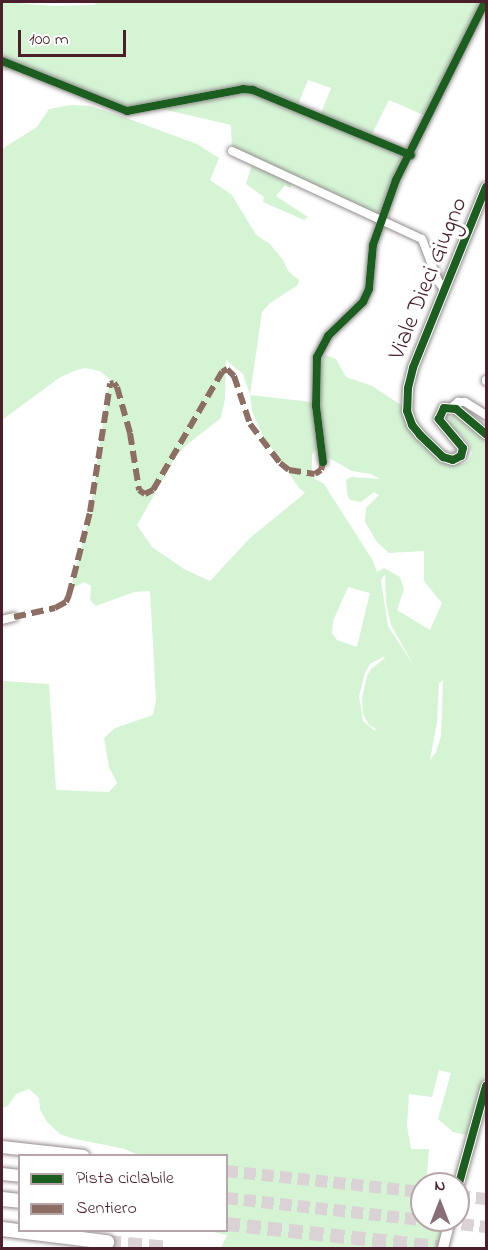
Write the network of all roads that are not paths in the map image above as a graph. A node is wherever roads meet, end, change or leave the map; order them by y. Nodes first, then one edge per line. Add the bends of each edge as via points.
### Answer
1 (485, 2) edge
2 (2, 61) edge
3 (232, 151) dead end
4 (411, 155) junction
5 (486, 187) edge
6 (382, 219) junction
7 (444, 289) junction
8 (452, 407) junction
9 (486, 415) edge
10 (486, 434) edge
11 (323, 462) dead end
12 (14, 617) dead end
13 (2, 620) edge
14 (486, 1086) edge
15 (2, 1147) edge
16 (74, 1154) edge
17 (462, 1172) edge
18 (2, 1174) edge
19 (18, 1176) edge
20 (2, 1199) edge
21 (18, 1201) edge
22 (2, 1229) edge
23 (18, 1231) edge
24 (26, 1232) edge
25 (447, 1232) edge
26 (107, 1242) dead end
27 (443, 1248) edge

1 - 4 street
2 - 4 street via 127,111 254,90
3 - 6 street
4 - 6 street via 396,180
5 - 7 main road, Viale Dieci Giugno
6 - 7 street via 422,239
6 - 11 street via 363,302 328,336 317,357 316,406
7 - 8 main road, Viale Dieci Giugno via 413,368 407,411 420,435 443,457 453,460 461,456 463,448 439,419 444,408
8 - 9 street via 465,402
8 - 10 main road
12 - 13 street
14 - 17 main road
15 - 16 highway
18 - 19 highway
20 - 21 highway
22 - 23 highway
24 - 26 highway
25 - 27 main road

